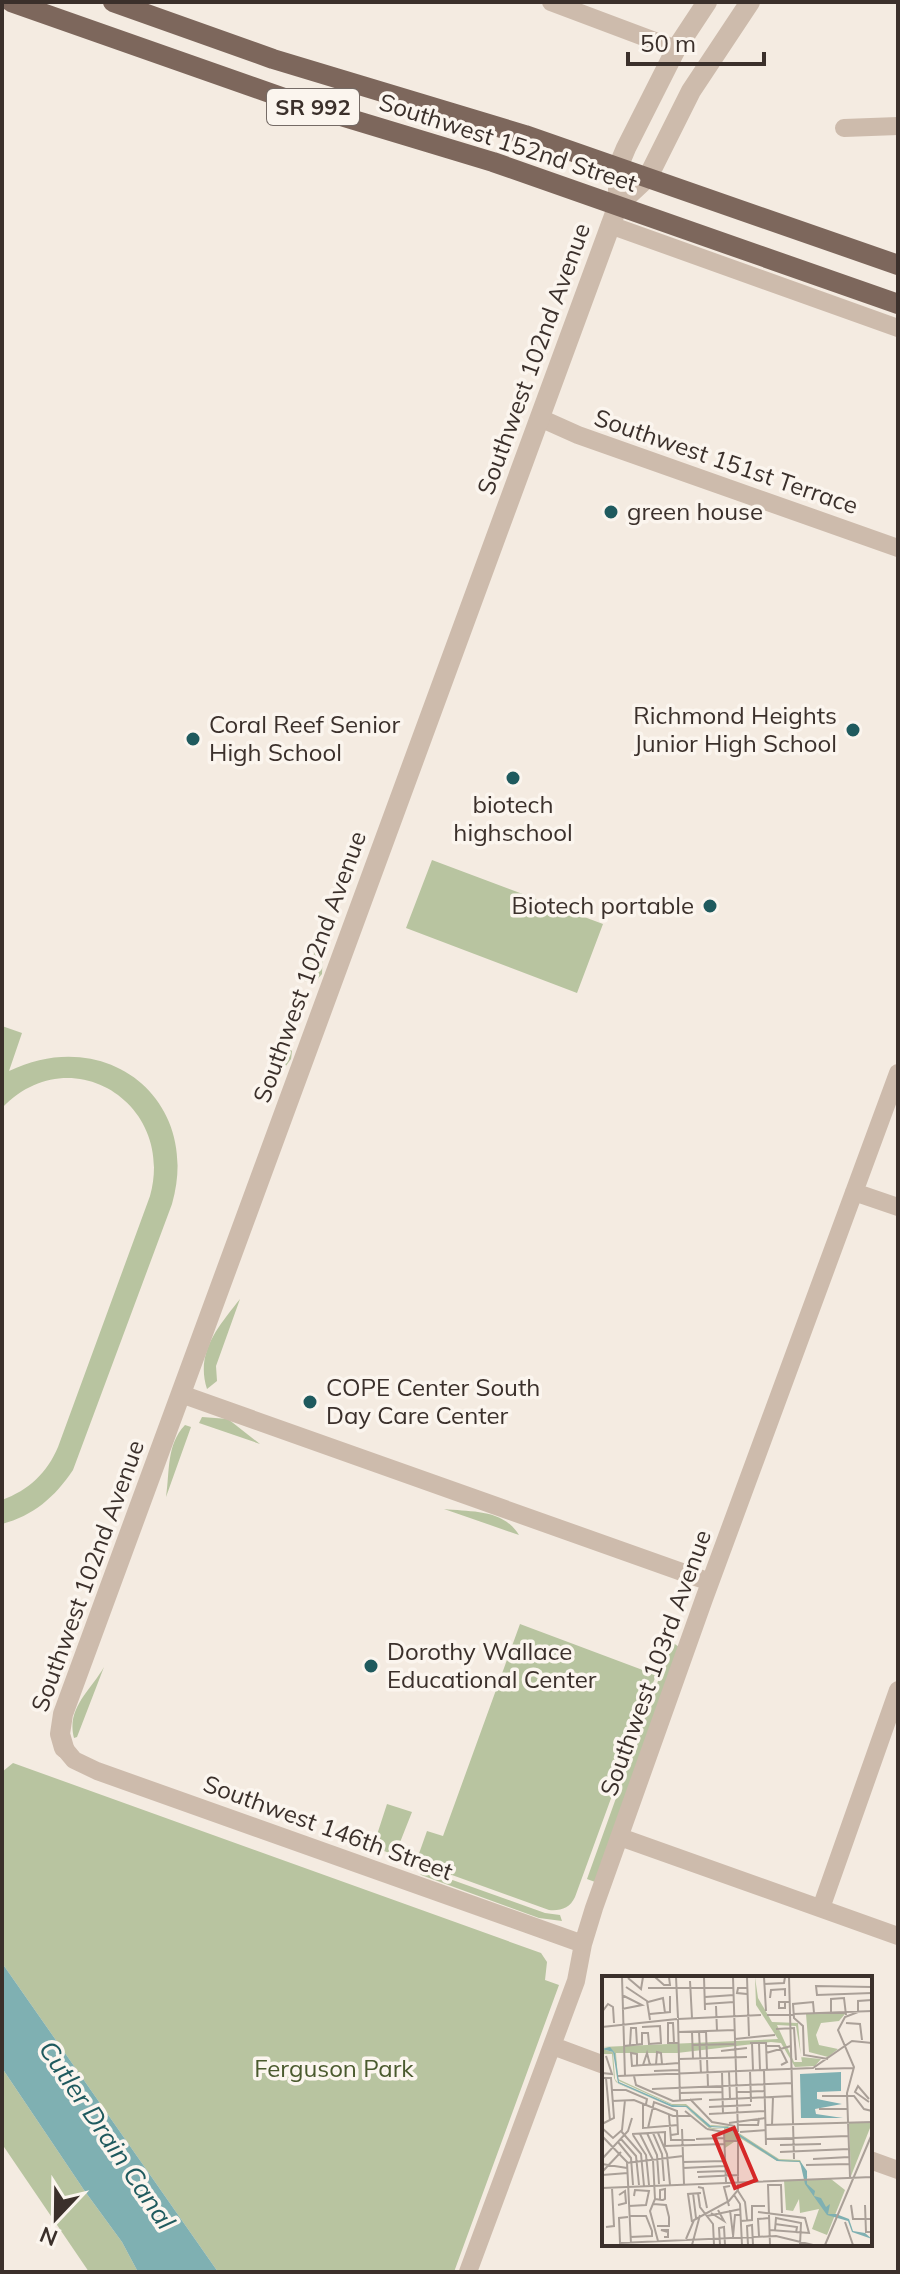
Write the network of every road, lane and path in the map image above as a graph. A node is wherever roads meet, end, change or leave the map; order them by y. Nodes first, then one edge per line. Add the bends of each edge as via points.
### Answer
1 (11, 2) edge
2 (113, 2) edge
3 (551, 2) edge
4 (707, 2) edge
5 (750, 2) edge
6 (676, 49) junction
7 (898, 126) edge
8 (844, 128) dead end
9 (618, 167) junction
10 (648, 177) junction
11 (618, 205) junction
12 (610, 225) junction
13 (898, 265) edge
14 (898, 304) edge
15 (898, 328) edge
16 (540, 418) junction
17 (898, 548) edge
18 (898, 1073) edge
19 (854, 1192) junction
20 (898, 1207) edge
21 (181, 1394) junction
22 (710, 1582) junction
23 (898, 1690) edge
24 (64, 1748) joint
25 (620, 1837) junction
26 (821, 1908) junction
27 (898, 1936) edge
28 (583, 1944) junction
29 (553, 2046) junction
30 (602, 2064) edge
31 (872, 2161) edge
32 (898, 2170) edge
33 (468, 2272) edge

1 - 11 main road, Southwest 152nd Street / SR 992
2 - 9 main road, Southwest 152nd Street / SR 992 via 273,59
3 - 6 street
4 - 6 street
5 - 10 street via 691,91
6 - 9 street
7 - 8 street
9 - 10 main road, Southwest 152nd Street / SR 992
9 - 11 street
10 - 11 street
10 - 13 main road, Southwest 152nd Street / SR 992
11 - 12 street, Southwest 102nd Avenue
11 - 14 main road, Southwest 152nd Street / SR 992
12 - 15 street
12 - 16 street, Southwest 102nd Avenue
16 - 17 street, Southwest 151st Terrace
16 - 21 street, Southwest 102nd Avenue
18 - 19 street, Southwest 103rd Avenue
19 - 20 street
19 - 22 street, Southwest 103rd Avenue
21 - 22 street
21 - 24 street, Southwest 102nd Avenue via 63,1714
22 - 25 street, Southwest 103rd Avenue
23 - 26 street
24 - 28 street, Southwest 146th Street via 74,1760 97,1771
25 - 26 street
25 - 28 street, Southwest 103rd Avenue
26 - 27 street
28 - 29 street, Southwest 103rd Avenue
29 - 30 street
29 - 33 street, Southwest 103rd Avenue
31 - 32 street

